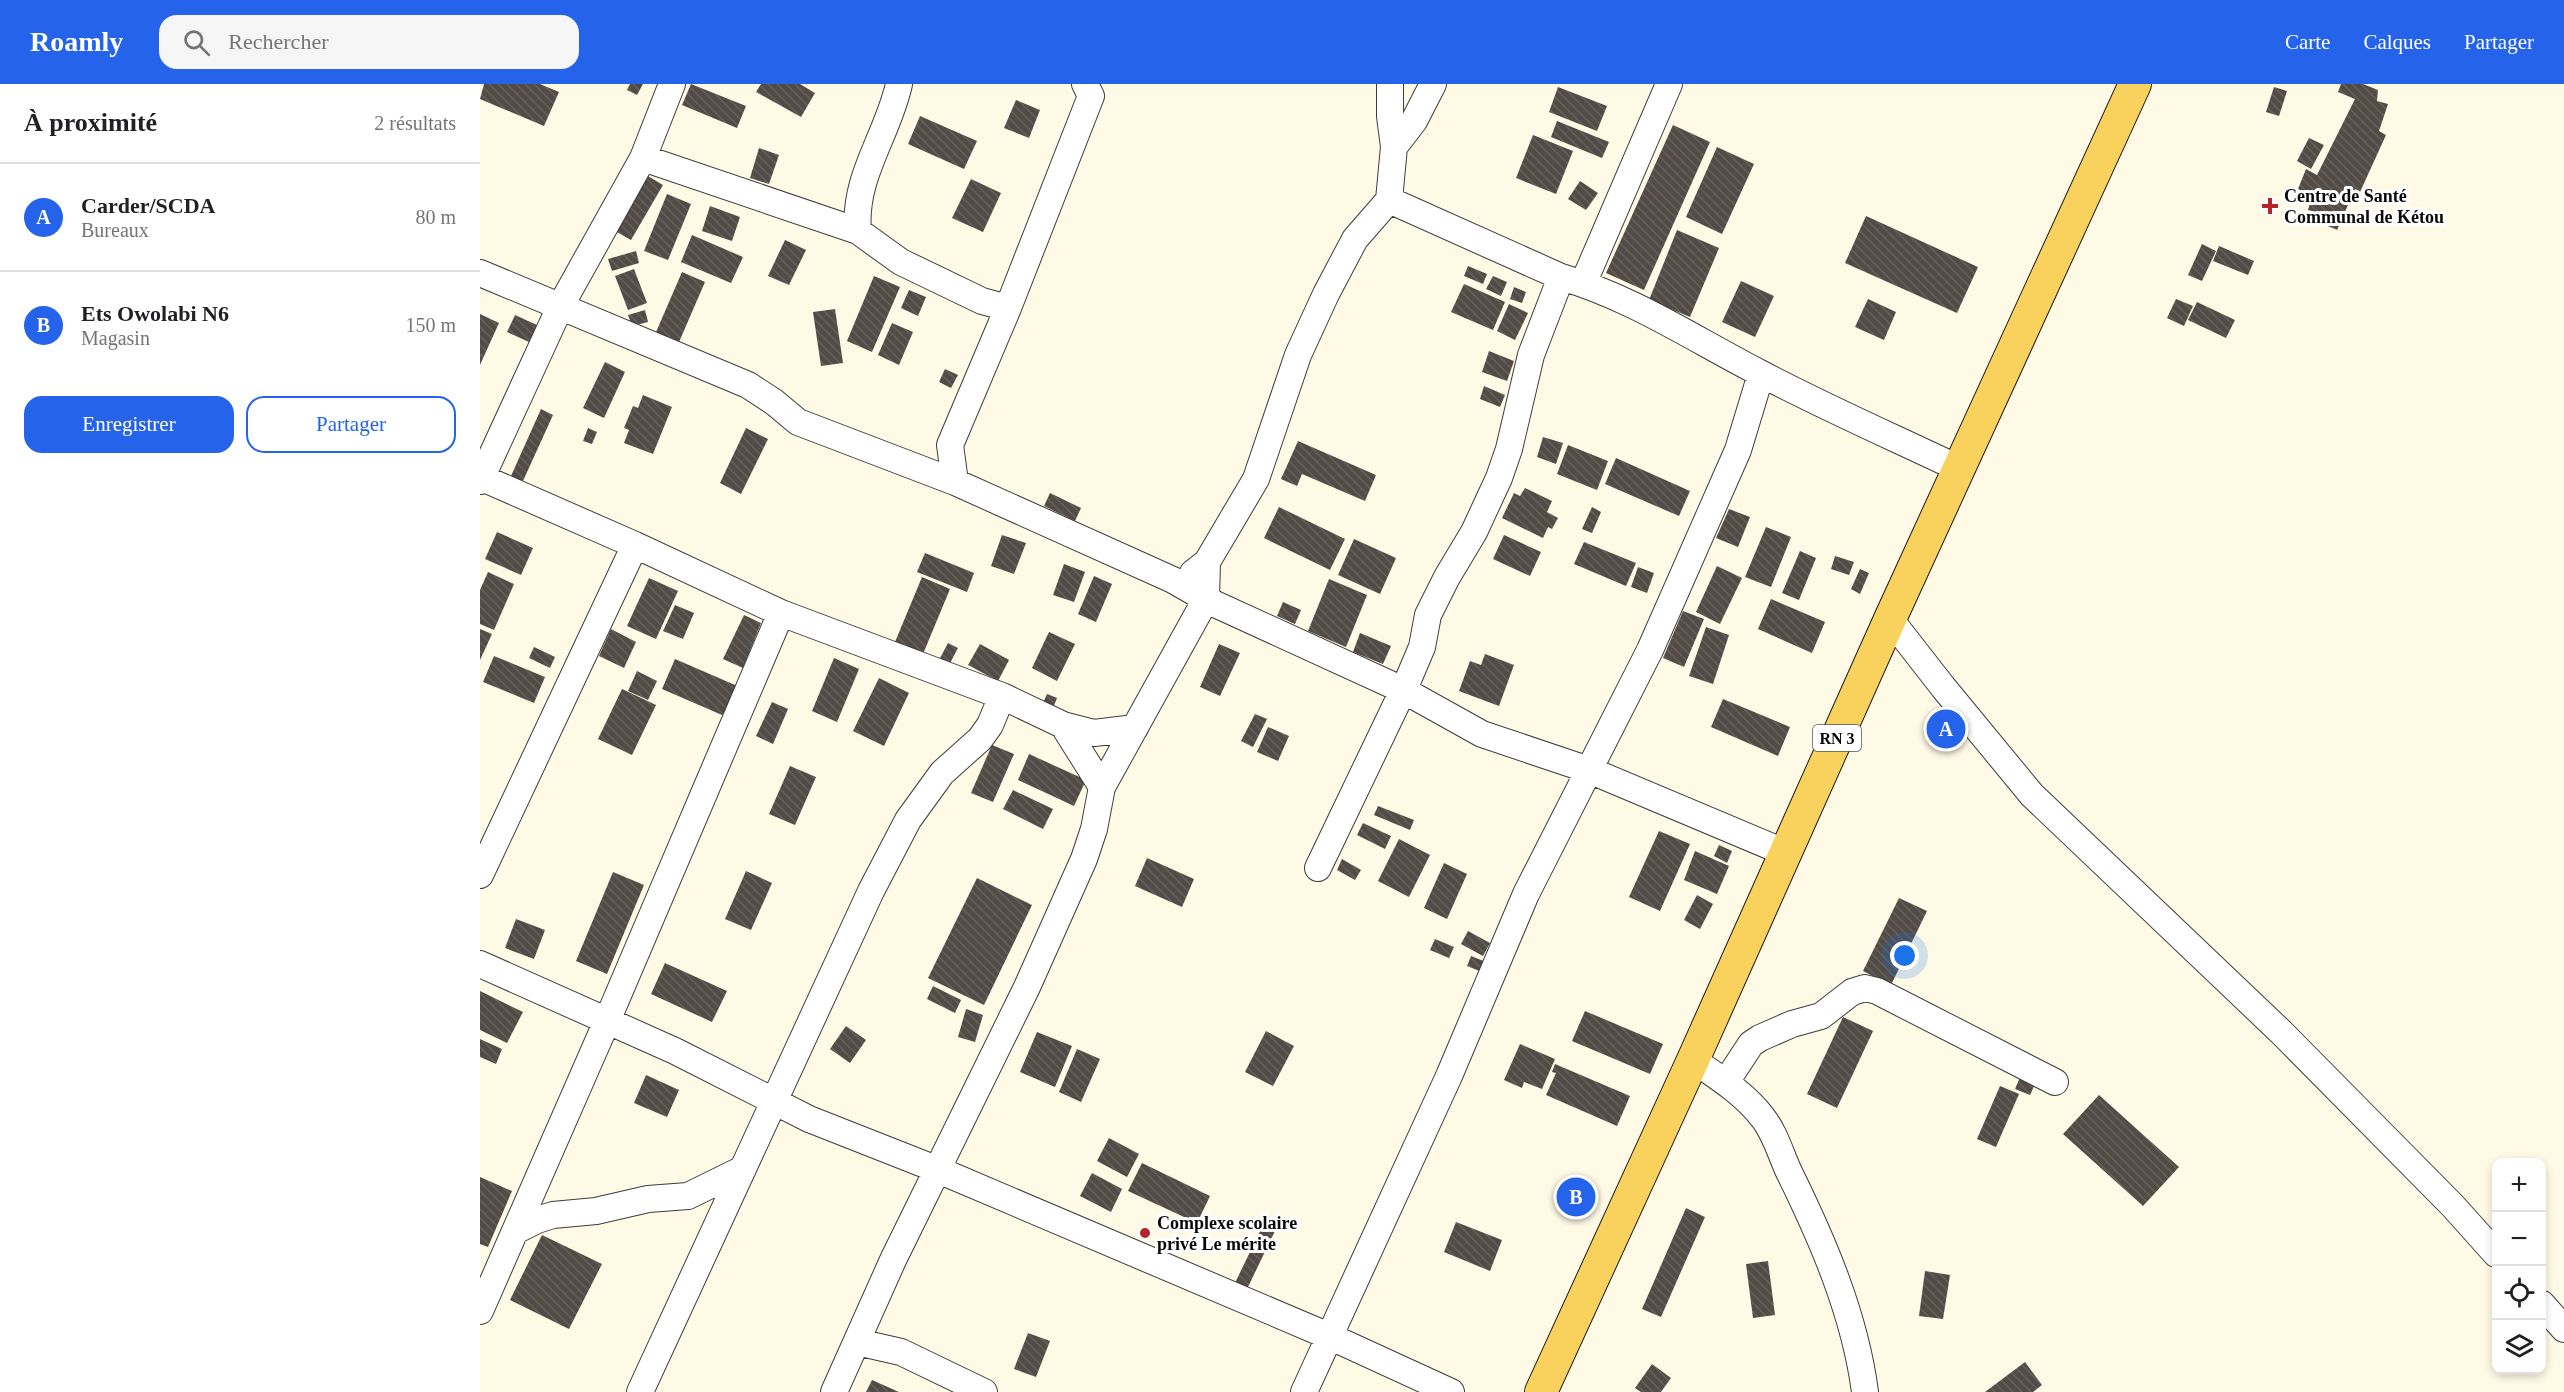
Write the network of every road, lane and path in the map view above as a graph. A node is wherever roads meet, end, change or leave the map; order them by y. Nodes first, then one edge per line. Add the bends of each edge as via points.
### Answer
1 (672, 84) edge
2 (899, 84) edge
3 (1085, 84) edge
4 (1390, 84) edge
5 (1433, 84) edge
6 (1669, 84) edge
7 (2135, 84) edge
8 (1394, 147) junction
9 (643, 158) junction
10 (1389, 200) junction
11 (858, 231) junction
12 (480, 273) edge
13 (1572, 280) junction
14 (982, 301) junction
15 (560, 307) junction
16 (1008, 308) junction
17 (996, 333) junction
18 (1761, 374) junction
19 (950, 445) junction
20 (917, 466) junction
21 (1960, 469) junction
22 (481, 478) edge
23 (955, 482) junction
24 (635, 544) junction
25 (1207, 562) junction
26 (1173, 580) junction
27 (1206, 599) junction
28 (781, 612) junction
29 (1890, 619) junction
30 (1404, 690) junction
31 (1002, 696) junction
32 (1063, 725) junction
33 (1135, 728) junction
34 (1589, 770) junction
35 (1102, 787) junction
36 (1786, 853) junction
37 (1318, 868) dead end
38 (480, 875) edge
39 (480, 964) edge
40 (607, 1021) junction
41 (1693, 1060) junction
42 (1726, 1082) junction
43 (2055, 1082) dead end
44 (774, 1103) junction
45 (743, 1168) junction
46 (936, 1169) junction
47 (515, 1231) junction
48 (2492, 1250) edge
49 (2546, 1309) edge
50 (480, 1311) edge
51 (2564, 1329) edge
52 (1331, 1337) junction
53 (856, 1342) junction
54 (1544, 1391) edge
55 (640, 1392) edge
56 (834, 1392) edge
57 (984, 1392) edge
58 (1304, 1392) edge
59 (1450, 1392) edge
60 (1865, 1392) edge

1 - 9 street
2 - 11 street via 894,109 860,187
3 - 16 street via 1091,96
4 - 8 street
5 - 8 street via 1414,121
6 - 13 street
7 - 21 main road, RN 3
8 - 10 street
9 - 11 street
9 - 15 street
10 - 13 street
10 - 25 street via 1355,239 1326,294 1298,355 1256,480
11 - 14 street via 901,262
12 - 15 street
13 - 18 street via 1655,317
13 - 30 street via 1531,356 1499,478 1428,615 1422,647
14 - 16 street
14 - 17 street
15 - 20 street via 748,385 798,422
15 - 22 street
16 - 17 street
17 - 19 street
18 - 21 street
18 - 34 street via 1738,450 1650,650
19 - 20 street
19 - 23 street
20 - 23 street
21 - 29 main road, RN 3
22 - 24 street
23 - 26 street
24 - 28 street
24 - 38 street
25 - 26 street
25 - 27 street
26 - 27 street
27 - 30 street
27 - 33 street
28 - 31 street
28 - 40 street
29 - 36 main road, RN 3
29 - 48 street via 2032,795 2281,1032
30 - 34 street via 1482,734
30 - 37 street
31 - 32 street
31 - 44 street via 980,740 942,773 908,820 871,891
32 - 33 street via 1094,733
32 - 35 street
33 - 35 street
34 - 36 street
34 - 52 street via 1526,894
35 - 46 street via 1084,859 1027,987
36 - 41 main road, RN 3
39 - 40 street
40 - 44 street
40 - 47 street
41 - 42 street
41 - 54 main road, RN 3
42 - 43 street via 1751,1044 1792,1024 1821,1016 1852,992 1865,988
42 - 60 street via 1764,1119 1806,1205 1838,1284 1862,1366
44 - 45 street
44 - 46 street
45 - 47 street via 688,1196 553,1215
45 - 55 street
46 - 52 street
46 - 53 street
47 - 50 street
49 - 51 street
52 - 58 street
52 - 59 street
53 - 56 street
53 - 57 street via 901,1353

